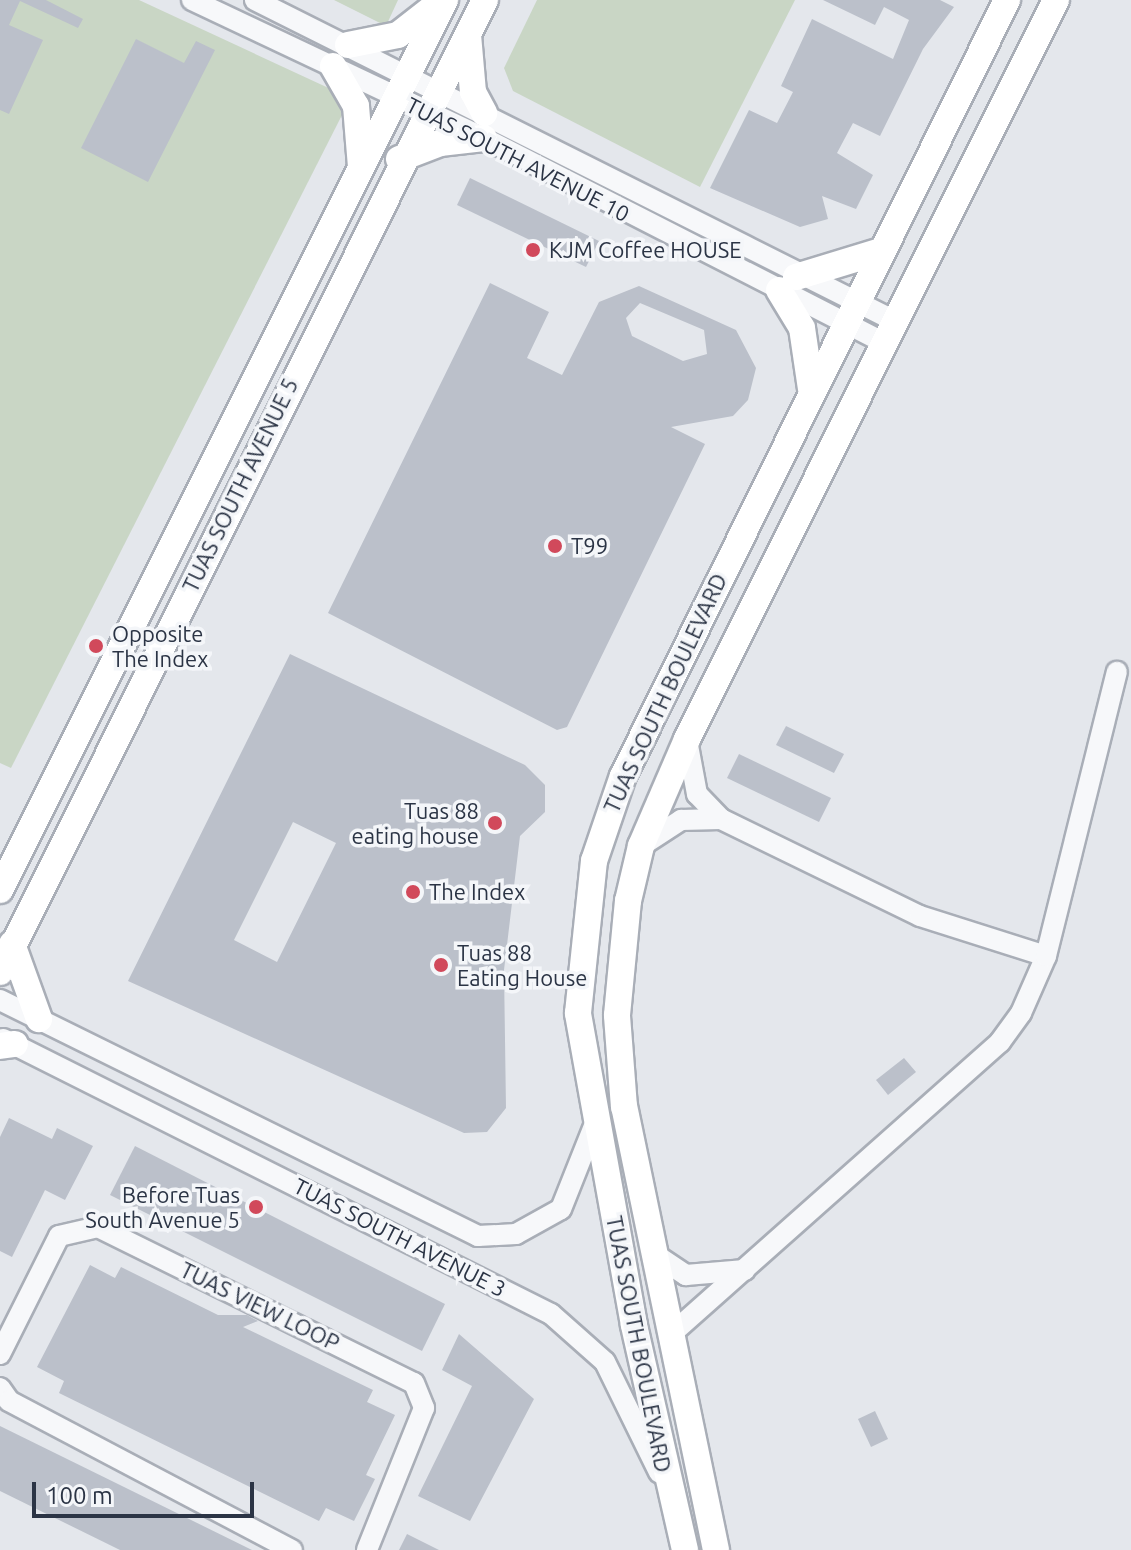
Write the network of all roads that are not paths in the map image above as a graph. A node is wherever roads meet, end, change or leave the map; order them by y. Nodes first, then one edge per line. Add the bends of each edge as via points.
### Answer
1 (192, 0) edge
2 (255, 0) edge
3 (443, 0) edge
4 (485, 0) edge
5 (1007, 0) edge
6 (1056, 0) edge
7 (468, 31) junction
8 (340, 55) junction
9 (403, 86) junction
10 (432, 100) junction
11 (484, 126) junction
12 (399, 159) junction
13 (361, 167) junction
14 (881, 251) junction
15 (788, 283) junction
16 (848, 312) junction
17 (891, 333) junction
18 (811, 389) junction
19 (1117, 672) dead end
20 (687, 739) junction
21 (721, 819) junction
22 (641, 846) junction
23 (0, 890) edge
24 (12, 944) junction
25 (1046, 956) junction
26 (0, 972) edge
27 (0, 1000) edge
28 (39, 1019) junction
29 (5, 1042) edge
30 (596, 1121) junction
31 (656, 1255) junction
32 (750, 1268) junction
33 (669, 1336) junction
34 (0, 1354) edge
35 (0, 1388) edge
36 (668, 1490) junction
37 (292, 1550) edge
38 (367, 1550) edge
39 (685, 1550) edge
40 (716, 1550) edge

1 - 8 street, TUAS SOUTH AVENUE 10
2 - 8 street, TUAS SOUTH AVENUE 10
3 - 8 main road via 398,35
3 - 9 main road, TUAS SOUTH AVENUE 5
4 - 7 main road, TUAS SOUTH AVENUE 5
5 - 14 main road, TUAS SOUTH BOULEVARD
6 - 17 main road, TUAS SOUTH BOULEVARD
7 - 10 main road, TUAS SOUTH AVENUE 5
7 - 11 main road via 473,92
8 - 9 street, TUAS SOUTH AVENUE 10
8 - 13 main road via 356,106
9 - 10 street, TUAS SOUTH AVENUE 10
9 - 13 main road, TUAS SOUTH AVENUE 5
10 - 11 street, TUAS SOUTH AVENUE 10
10 - 12 main road, TUAS SOUTH AVENUE 5
11 - 12 main road
11 - 15 street, TUAS SOUTH AVENUE 10
12 - 24 main road, TUAS SOUTH AVENUE 5
13 - 23 main road, TUAS SOUTH AVENUE 5
14 - 15 main road
14 - 16 main road, TUAS SOUTH BOULEVARD
15 - 16 street, TUAS SOUTH AVENUE 10
15 - 18 main road via 802,328
16 - 17 street, TUAS SOUTH AVENUE 10
16 - 18 main road, TUAS SOUTH BOULEVARD
17 - 20 main road, TUAS SOUTH BOULEVARD
18 - 30 main road, TUAS SOUTH BOULEVARD via 605,820 578,973
19 - 25 street
20 - 21 street via 693,784
20 - 22 main road, TUAS SOUTH BOULEVARD
21 - 22 street via 681,820
21 - 25 street via 920,916
22 - 31 main road, TUAS SOUTH BOULEVARD via 620,951 617,1015 624,1107
24 - 26 main road, TUAS SOUTH AVENUE 5
24 - 28 main road
25 - 32 street via 1031,998 1000,1042
27 - 28 street, TUAS SOUTH AVENUE 3
28 - 30 street, TUAS SOUTH AVENUE 3 via 478,1236 516,1234 561,1209
29 - 36 street, TUAS SOUTH AVENUE 3 via 551,1314 605,1362
30 - 36 main road, TUAS SOUTH BOULEVARD
31 - 32 street via 699,1277
31 - 33 main road, TUAS SOUTH BOULEVARD
32 - 33 street
33 - 40 main road
34 - 38 street, TUAS VIEW LOOP via 59,1236 98,1227 414,1383 424,1408
35 - 37 street via 9,1401
36 - 39 main road, TUAS SOUTH AVENUE 3

